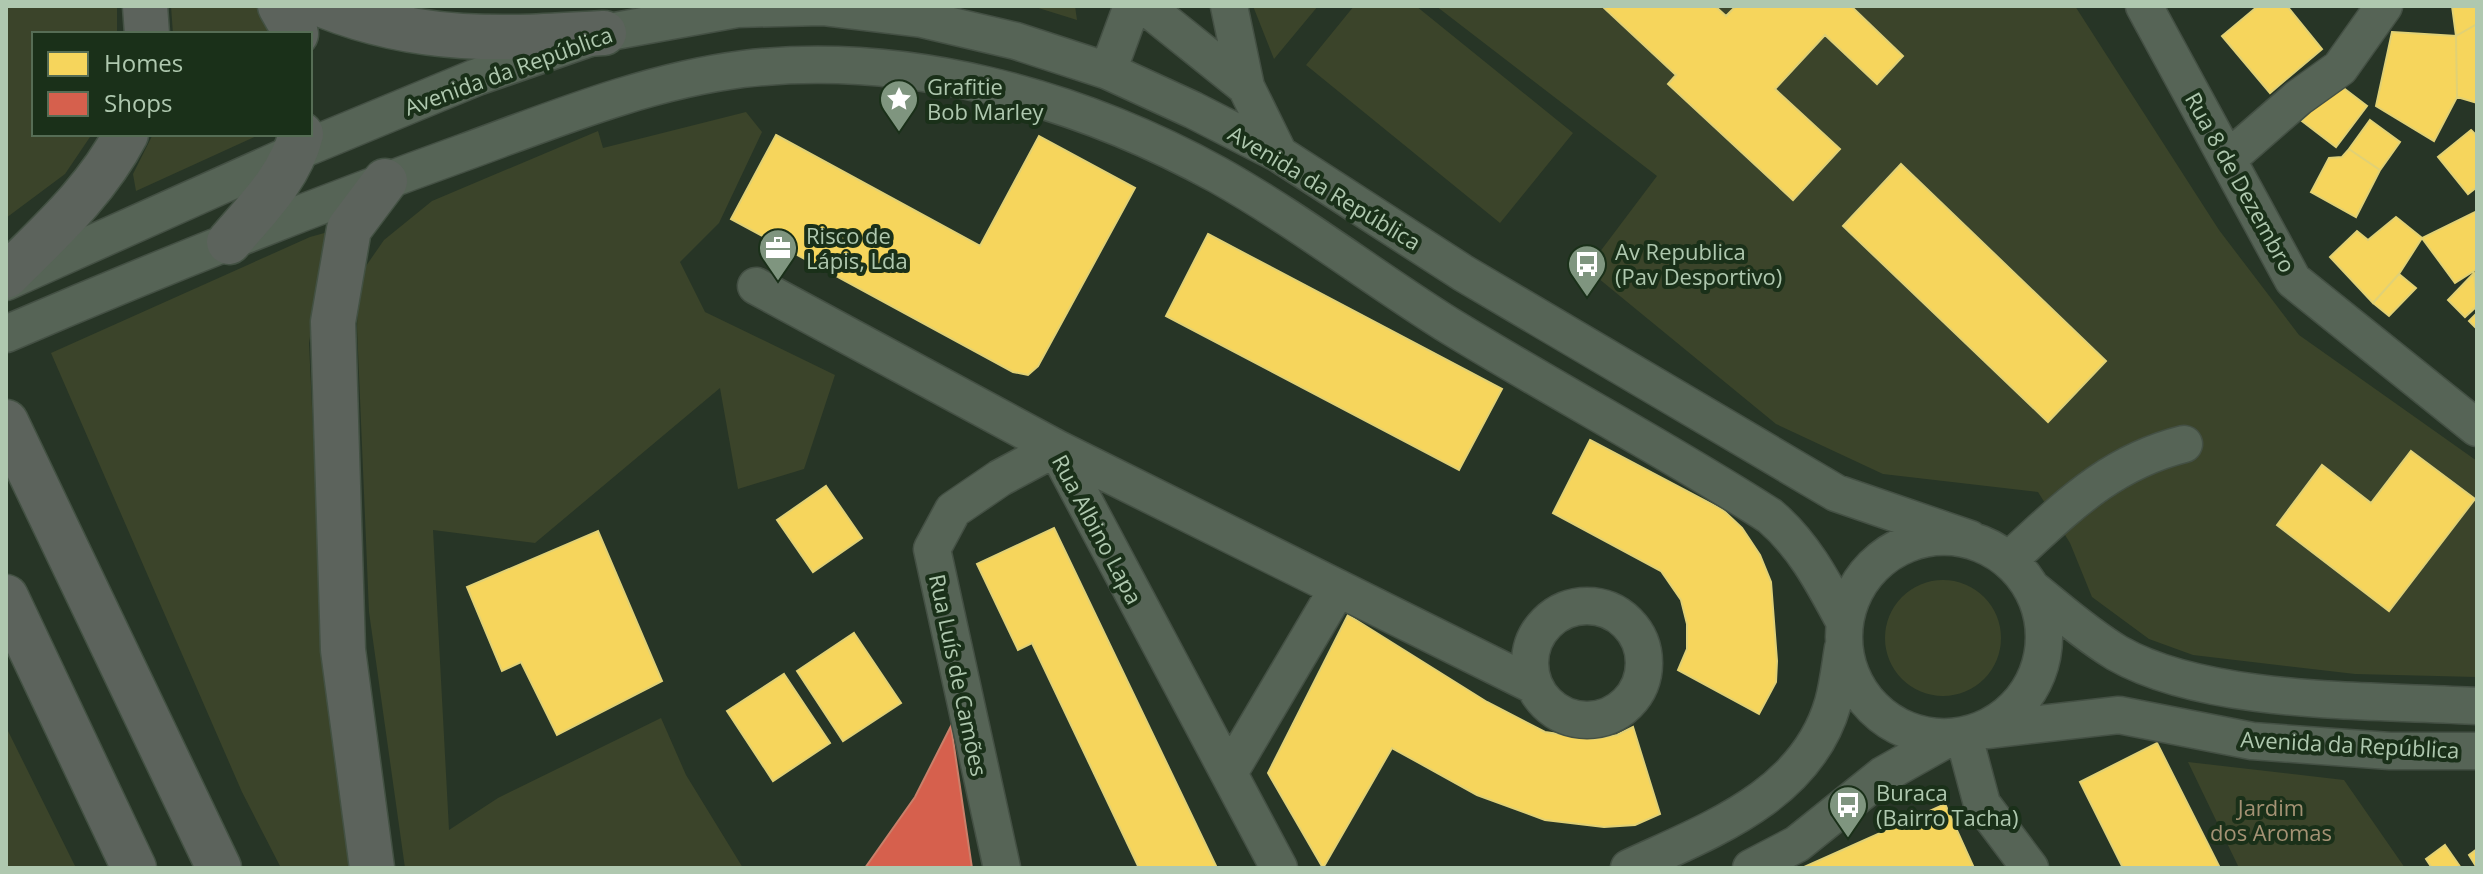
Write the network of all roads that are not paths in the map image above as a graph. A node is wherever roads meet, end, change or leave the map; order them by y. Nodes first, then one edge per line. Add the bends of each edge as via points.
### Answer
1 (145, 6) edge
2 (280, 6) edge
3 (325, 6) edge
4 (1132, 6) edge
5 (1145, 6) edge
6 (1229, 6) edge
7 (2144, 6) edge
8 (2380, 8) edge
9 (147, 32) edge
10 (295, 32) edge
11 (604, 33) junction
12 (1108, 71) junction
13 (1246, 87) junction
14 (125, 136) edge
15 (299, 143) edge
16 (1279, 154) junction
17 (2228, 159) junction
18 (385, 181) junction
19 (229, 242) junction
20 (6, 276) edge
21 (6, 282) edge
22 (756, 286) dead end
23 (6, 334) edge
24 (8, 427) edge
25 (2477, 428) edge
26 (2184, 444) dead end
27 (1056, 448) junction
28 (1970, 539) junction
29 (2009, 560) junction
30 (1338, 588) junction
31 (2034, 590) junction
32 (6, 597) edge
33 (1844, 634) junction
34 (1533, 685) dead end
35 (2477, 706) edge
36 (1965, 735) junction
37 (2477, 751) edge
38 (1229, 773) junction
39 (134, 868) edge
40 (219, 868) edge
41 (372, 868) edge
42 (1002, 868) edge
43 (1279, 868) edge
44 (1629, 868) edge
45 (1751, 868) edge
46 (2030, 868) edge

1 - 9 highway
2 - 10 highway
3 - 11 highway via 372,24 460,38
4 - 12 street
5 - 13 street
6 - 13 street
7 - 17 street, Rua 8 de Dezembro
8 - 17 street via 2340,68
11 - 12 street, Avenida da República via 737,9 822,7 922,19 1016,41
11 - 15 street, Avenida da República
12 - 16 street, Avenida da República
13 - 16 street
14 - 20 highway via 83,198
15 - 19 highway via 277,185
15 - 21 street, Avenida da República
16 - 28 street, Avenida da República via 1463,273 1836,493
17 - 25 street, Rua 8 de Dezembro via 2293,280
18 - 19 street, Avenida da República
18 - 33 street, Avenida da República via 574,113 681,81 741,70 844,67 943,77 1035,98 1108,124 1221,177 1445,323 1758,509 1801,548
18 - 41 highway via 349,229 333,322 343,650
19 - 23 street, Avenida da República
22 - 27 street, Rua Albino Lapa
24 - 40 highway
26 - 29 street via 2151,452 2099,480
27 - 30 street
27 - 38 street, Rua Albino Lapa
27 - 42 street, Rua Luís de Camões via 953,510 932,549
28 - 29 street
28 - 33 street via 1937,536 1904,544 1876,562 1855,589
29 - 31 street
30 - 34 street
30 - 38 street
31 - 35 street, Avenida da República via 2118,653 2220,686 2260,694
31 - 36 street via 2044,621 2044,655 2037,675 2013,711
32 - 39 highway
33 - 36 street via 1851,676 1866,702 1889,722 1916,735
33 - 44 street via 1833,704 1789,776 1738,817
36 - 37 street, Avenida da República via 2119,715 2252,741
36 - 45 street via 1883,775 1797,844
36 - 46 street via 1982,804
38 - 43 street, Rua Albino Lapa

